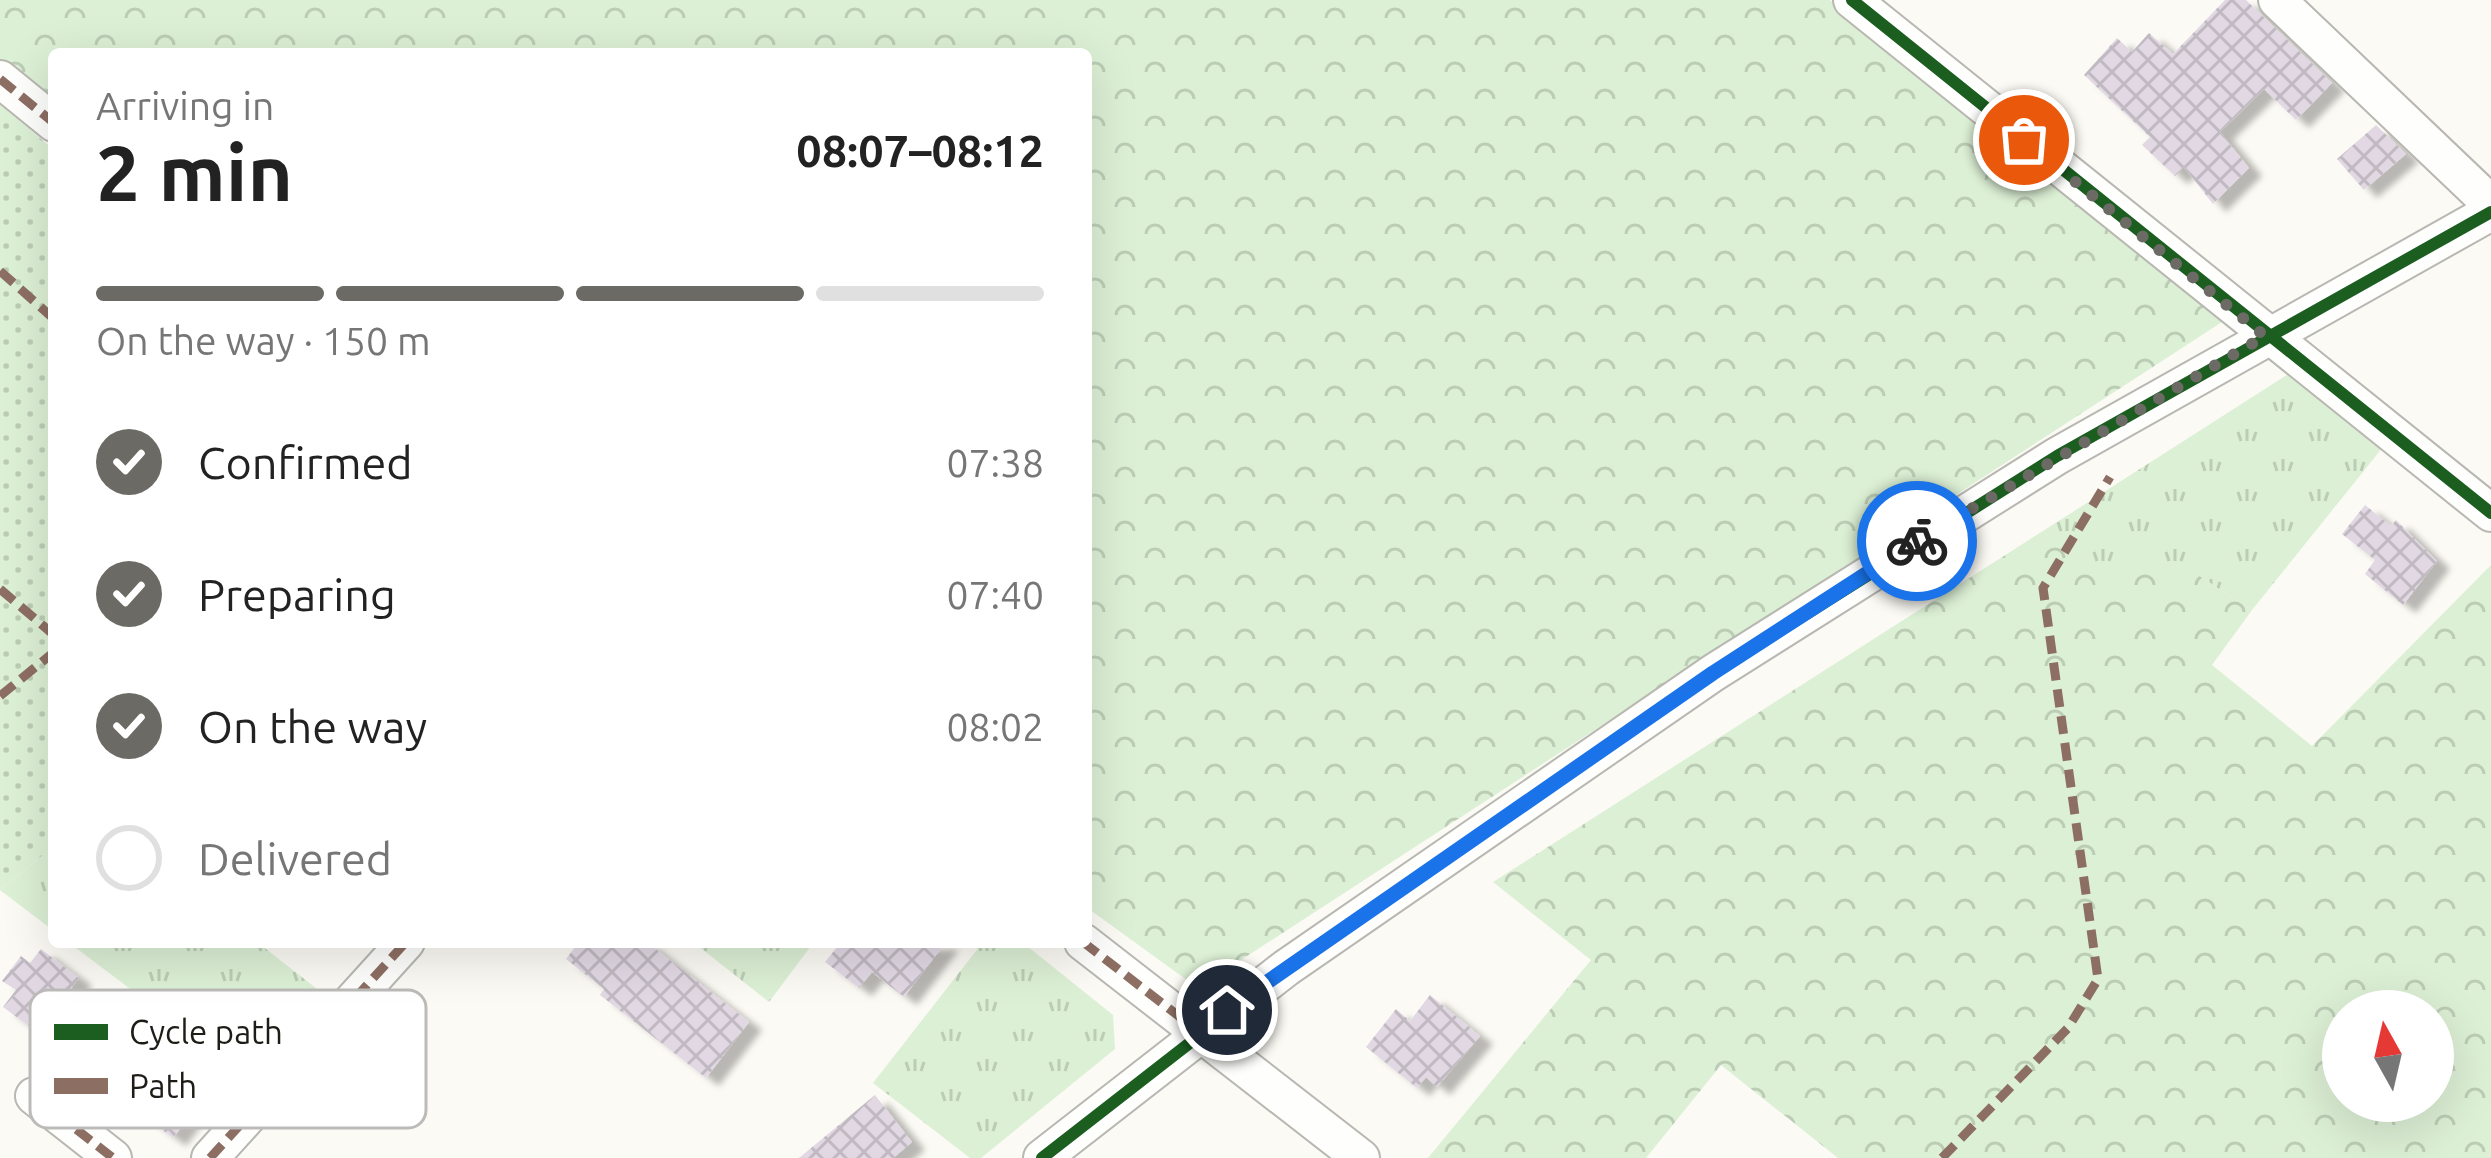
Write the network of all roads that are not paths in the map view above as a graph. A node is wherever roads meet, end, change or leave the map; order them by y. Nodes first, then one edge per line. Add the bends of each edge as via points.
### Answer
1 (1852, 0) edge
2 (2278, 0) edge
3 (0, 79) edge
4 (48, 117) edge
5 (2491, 208) edge
6 (2265, 336) junction
7 (2491, 513) edge
8 (401, 948) edge
9 (1091, 948) edge
10 (362, 990) edge
11 (1198, 1031) junction
12 (75, 1128) edge
13 (237, 1128) edge
14 (113, 1158) edge
15 (210, 1158) edge
16 (1042, 1158) edge
17 (1360, 1158) edge

1 - 6 street
2 - 5 street
3 - 4 street
5 - 6 street
6 - 7 street
6 - 11 street via 1942,525 1713,673
8 - 10 street
9 - 11 street
11 - 16 street
11 - 17 street
12 - 14 street
13 - 15 street

